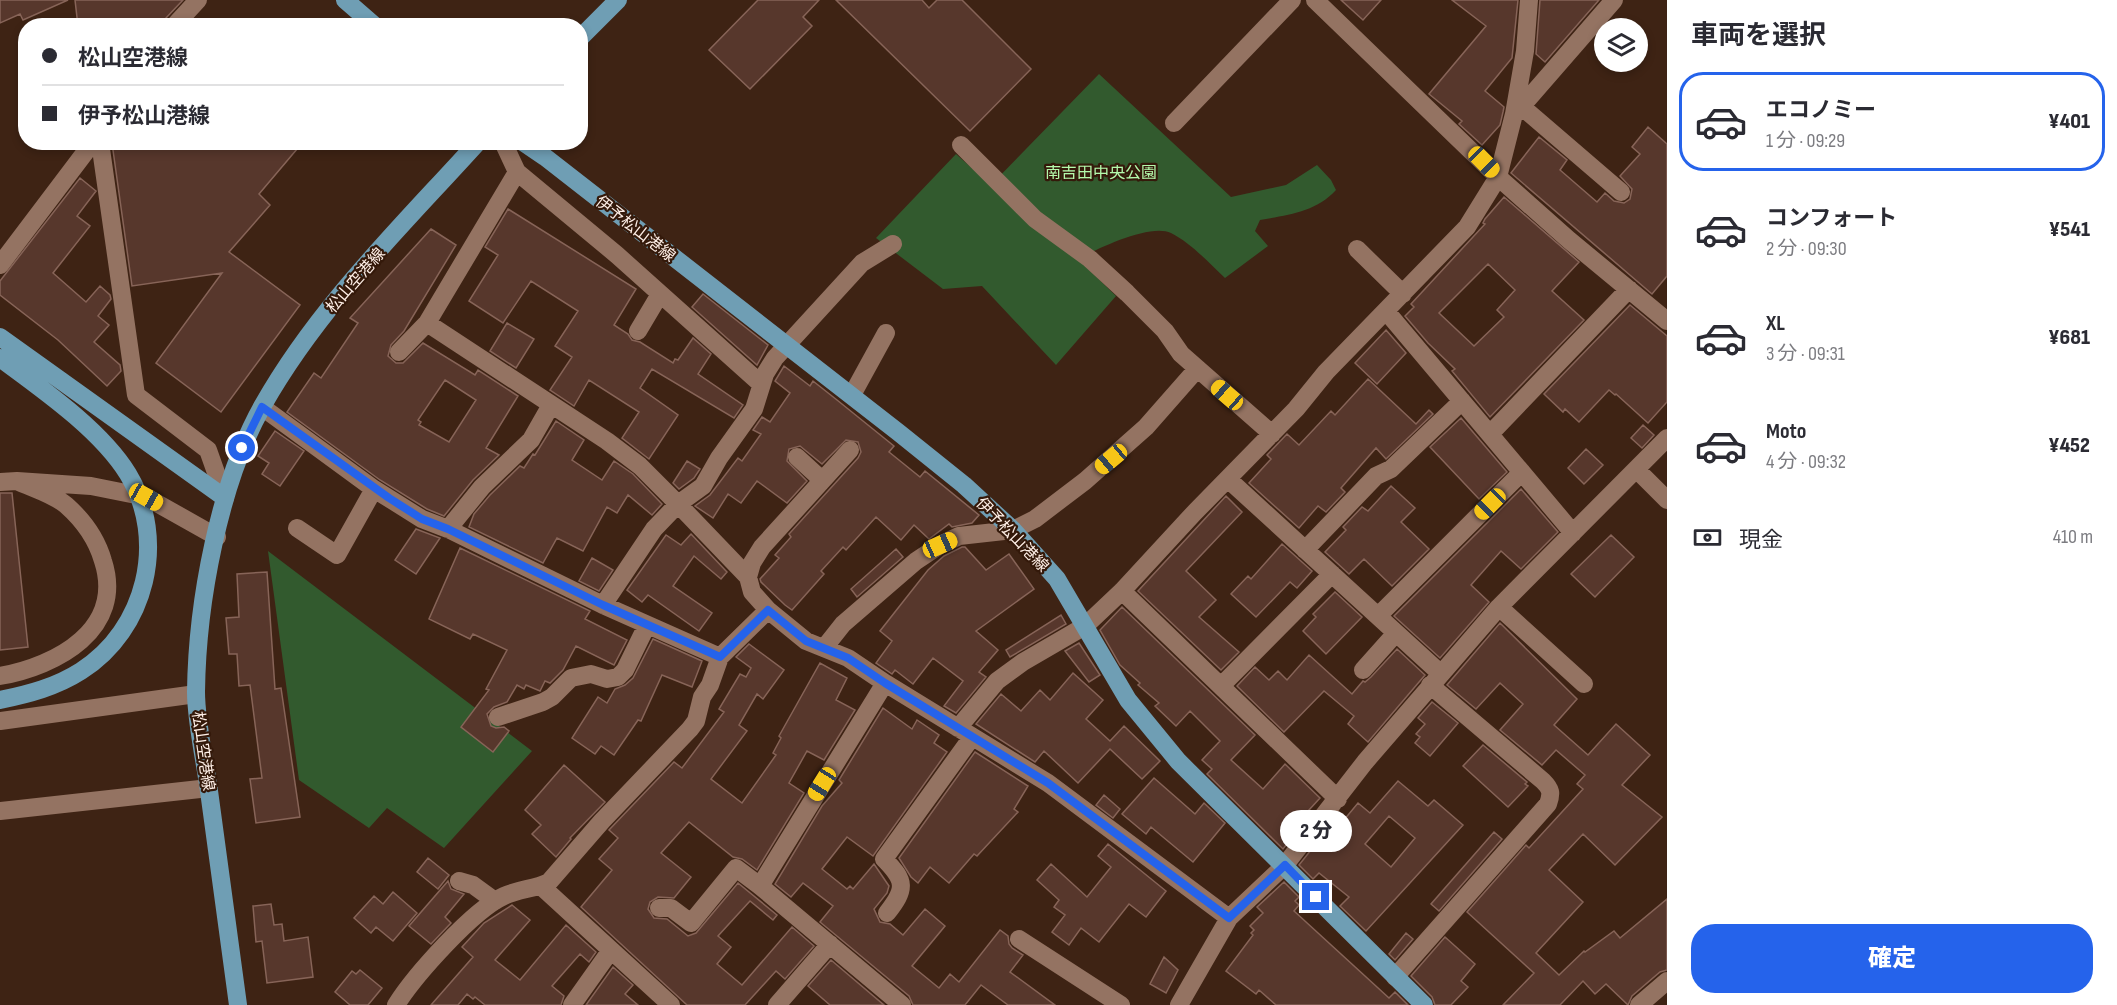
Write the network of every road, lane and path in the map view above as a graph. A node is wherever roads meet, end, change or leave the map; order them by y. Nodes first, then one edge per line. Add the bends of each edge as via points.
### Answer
1 (198, 0) edge
2 (345, 0) edge
3 (618, 0) edge
4 (1292, 0) edge
5 (1315, 0) edge
6 (1529, 0) edge
7 (1614, 0) edge
8 (181, 18) edge
9 (366, 18) edge
10 (588, 30) edge
11 (1517, 110) junction
12 (1174, 123) dead end
13 (961, 145) dead end
14 (87, 150) edge
15 (101, 150) edge
16 (471, 150) edge
17 (507, 150) edge
18 (535, 150) edge
19 (517, 172) junction
20 (1498, 177) junction
21 (1621, 192) dead end
22 (894, 244) dead end
23 (1357, 249) dead end
24 (0, 265) edge
25 (1629, 289) junction
26 (660, 294) junction
27 (1403, 294) junction
28 (1386, 311) junction
29 (1667, 321) edge
30 (427, 323) junction
31 (638, 332) dead end
32 (886, 333) dead end
33 (0, 337) edge
34 (786, 344) junction
35 (399, 352) dead end
36 (0, 358) edge
37 (1197, 369) junction
38 (762, 384) junction
39 (852, 395) junction
40 (1462, 401) junction
41 (551, 405) junction
42 (262, 407) junction
43 (1272, 434) junction
44 (1490, 434) junction
45 (1667, 438) edge
46 (850, 450) dead end
47 (797, 458) dead end
48 (1636, 469) junction
49 (1522, 472) junction
50 (822, 480) junction
51 (1229, 480) junction
52 (8, 482) edge
53 (374, 489) junction
54 (225, 498) junction
55 (1667, 500) edge
56 (678, 504) junction
57 (297, 528) dead end
58 (448, 529) junction
59 (1013, 530) junction
60 (1573, 533) junction
61 (216, 537) junction
62 (1305, 550) junction
63 (1332, 574) junction
64 (748, 578) junction
65 (1122, 591) junction
66 (603, 605) junction
67 (1499, 607) junction
68 (768, 610) junction
69 (1378, 616) junction
70 (646, 625) junction
71 (1085, 626) junction
72 (1396, 633) junction
73 (824, 648) junction
74 (720, 657) junction
75 (1363, 670) dead end
76 (0, 676) edge
77 (1435, 679) junction
78 (885, 683) junction
79 (1584, 684) dead end
80 (1221, 686) junction
81 (196, 694) junction
82 (0, 700) edge
83 (498, 717) dead end
84 (0, 721) edge
85 (965, 733) junction
86 (209, 788) junction
87 (1338, 799) junction
88 (0, 811) edge
89 (1285, 865) junction
90 (459, 881) dead end
91 (541, 886) junction
92 (760, 886) junction
93 (495, 901) junction
94 (659, 909) dead end
95 (887, 913) dead end
96 (1229, 918) junction
97 (1019, 939) dead end
98 (830, 944) junction
99 (611, 950) junction
100 (1395, 977) junction
101 (1667, 981) edge
102 (238, 1005) edge
103 (396, 1005) edge
104 (572, 1005) edge
105 (670, 1005) edge
106 (777, 1005) edge
107 (902, 1005) edge
108 (1121, 1005) edge
109 (1179, 1005) edge
110 (1424, 1005) edge
111 (1639, 1005) edge

1 - 8 street
2 - 9 main road
3 - 10 main road
4 - 12 street
5 - 20 street
6 - 11 street
7 - 11 street
11 - 20 street
11 - 21 street
13 - 37 street via 1035,219 1090,259 1127,293
14 - 24 street
15 - 54 street via 136,395 208,450
16 - 42 main road, 松山空港線 via 341,293 311,331
17 - 19 street
18 - 34 main road, 伊予松山港線
19 - 26 street
19 - 30 street
20 - 25 street
20 - 27 street via 1467,227
22 - 34 street via 862,263
23 - 27 street
25 - 29 street
25 - 44 street
26 - 31 street
26 - 38 street
27 - 28 street
28 - 40 street
28 - 43 street
30 - 35 street
30 - 41 street
32 - 39 street
33 - 54 main road
34 - 38 street
34 - 39 main road, 伊予松山港線
36 - 82 main road via 91,430 122,467 141,504 149,555 146,578 131,616 109,648 82,671 54,686
37 - 43 street
37 - 59 street via 1146,427 1111,459 1035,519
38 - 56 street via 754,409 703,486
39 - 59 main road, 伊予松山港線
40 - 44 street
40 - 62 street via 1391,469 1376,476
41 - 56 street via 640,466
41 - 58 street via 531,440 482,487
42 - 53 street
42 - 54 main road, 松山空港線 via 242,448
43 - 51 street
44 - 49 street
45 - 48 street
46 - 50 street
47 - 50 street
48 - 55 street
48 - 60 street
49 - 60 street
49 - 69 street
50 - 64 street via 762,547
51 - 62 street
51 - 65 street
52 - 61 street via 91,486 146,497
52 - 76 street via 65,504 87,527 100,550 109,596 100,621 77,644 24,672
53 - 57 street via 338,555
53 - 58 street via 422,519
54 - 61 main road, 松山空港線
56 - 64 street
56 - 66 street via 654,529
58 - 66 street
59 - 71 main road, 伊予松山港線 via 1057,579
59 - 73 street via 959,536 940,545 843,624
60 - 67 street
61 - 81 main road, 松山空港線 via 203,608
62 - 63 street
63 - 69 street
63 - 80 street
64 - 68 street via 752,592
65 - 71 street
65 - 80 street
66 - 70 street
67 - 77 street
67 - 79 street
68 - 73 street via 806,641
68 - 74 street
69 - 72 street
70 - 74 street
70 - 83 street via 618,677 607,679 591,674 571,678 543,702
71 - 85 street via 1010,671 984,695
71 - 89 main road, 伊予松山港線 via 1128,700 1178,761
72 - 75 street
72 - 77 street
73 - 78 street via 848,658
74 - 91 street via 690,729 549,882
77 - 87 street
77 - 100 street via 1543,781 1551,795 1548,804
78 - 85 street
78 - 92 street
80 - 87 street
81 - 84 street
81 - 86 main road, 松山空港線
85 - 95 street via 884,859 899,874 901,888
85 - 96 street via 1048,783
86 - 88 street
86 - 102 main road, 松山空港線
87 - 89 street
89 - 96 street
89 - 100 main road, 伊予松山港線
90 - 93 street via 473,885
91 - 93 street
91 - 99 street
92 - 94 street via 736,868 691,924 671,908
92 - 98 street
93 - 103 street via 445,947
96 - 109 street
97 - 108 street
98 - 106 street
98 - 107 street
99 - 104 street
99 - 105 street
100 - 110 main road, 伊予松山港線
101 - 111 street

